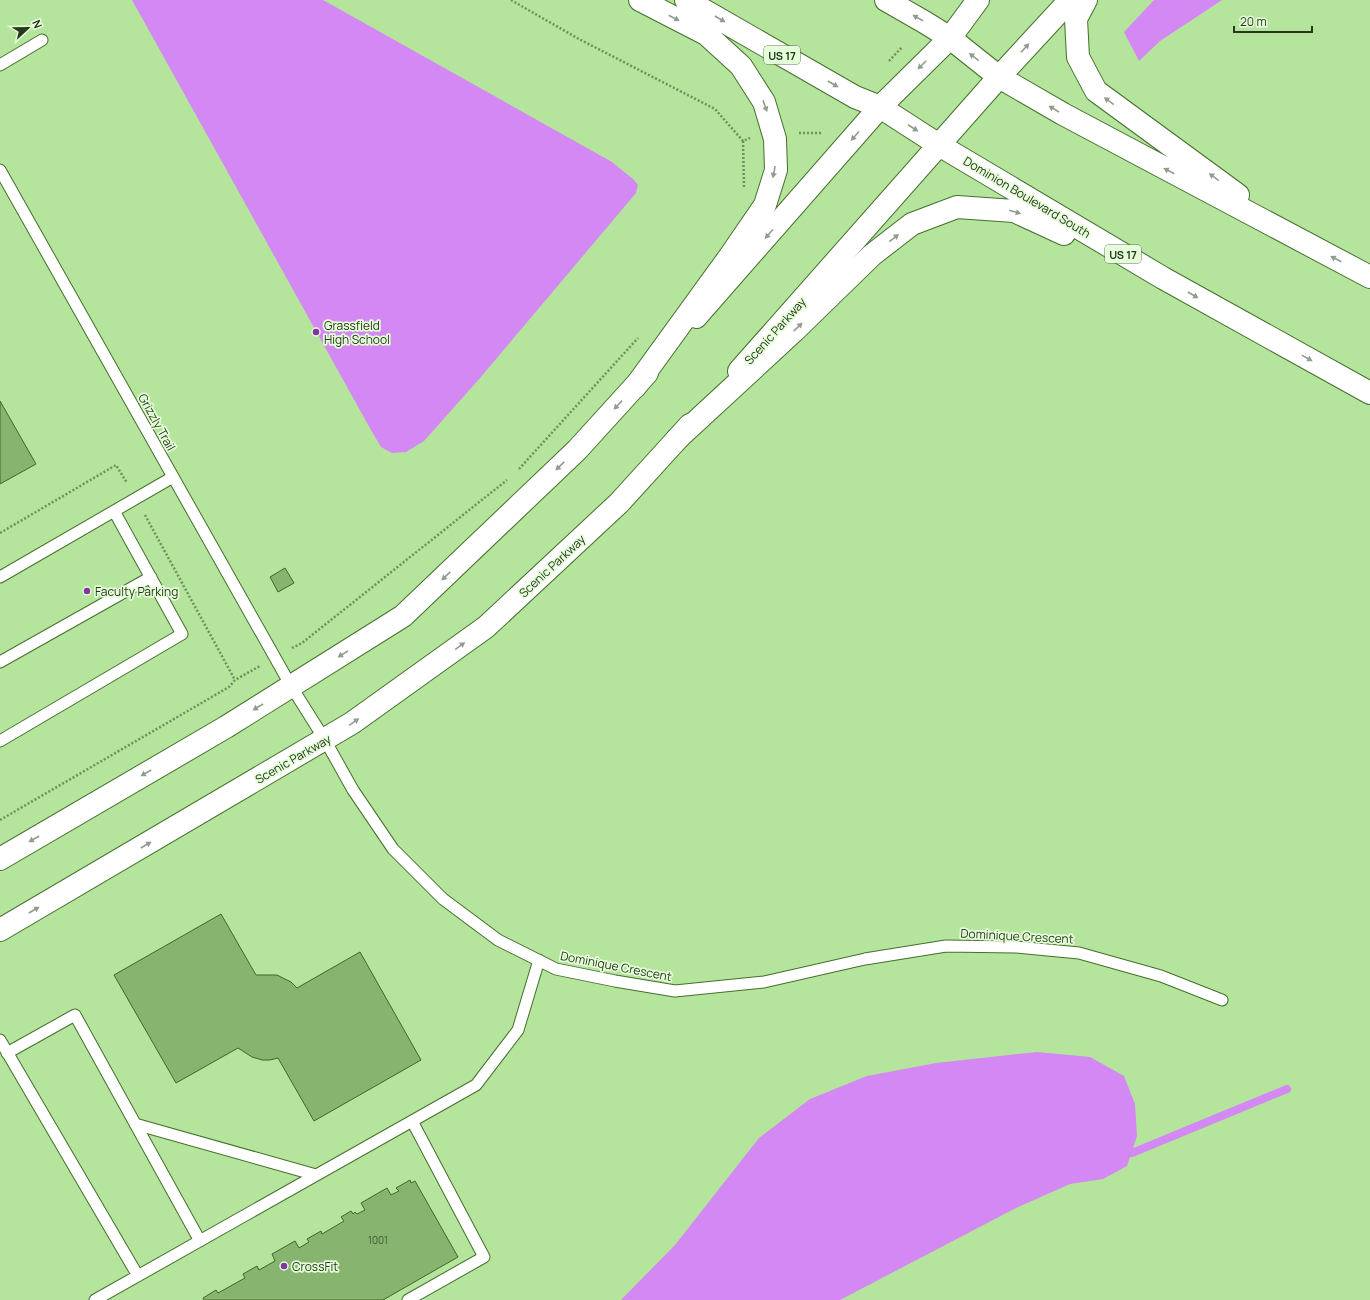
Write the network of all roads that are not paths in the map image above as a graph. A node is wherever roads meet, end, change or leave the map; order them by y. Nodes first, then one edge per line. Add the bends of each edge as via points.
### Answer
1 (640, 0) edge
2 (686, 0) edge
3 (886, 0) edge
4 (978, 0) edge
5 (1070, 0) edge
6 (1086, 0) edge
7 (950, 38) junction
8 (42, 40) dead end
9 (0, 65) edge
10 (999, 77) junction
11 (880, 107) junction
12 (939, 145) junction
13 (0, 170) edge
14 (1302, 242) junction
15 (1370, 276) edge
16 (1163, 278) junction
17 (635, 387) junction
18 (1370, 393) edge
19 (677, 439) junction
20 (173, 477) junction
21 (114, 511) junction
22 (0, 577) edge
23 (151, 577) junction
24 (0, 662) edge
25 (291, 686) junction
26 (325, 740) junction
27 (0, 741) edge
28 (0, 859) edge
29 (0, 930) edge
30 (539, 960) junction
31 (1222, 1000) dead end
32 (0, 1040) edge
33 (7, 1053) junction
34 (412, 1121) junction
35 (135, 1124) junction
36 (316, 1175) junction
37 (200, 1241) junction
38 (138, 1276) junction
39 (95, 1300) edge
40 (408, 1300) edge

1 -> 17 main road via 706,34 741,66 764,102 775,139 776,170 764,205
2 -> 11 main road, Dominion Boulevard South / US 17 via 856,97
7 -> 3 main road
4 - 7 main road
10 -> 5 main road, Scenic Parkway
14 -> 6 main road via 1096,91 1078,56 1076,19
10 -> 7 main road
7 -> 11 main road
8 - 9 lane
10 - 12 main road, Scenic Parkway
14 -> 10 main road
11 -> 12 main road, Dominion Boulevard South / US 17
11 -> 17 main road
12 - 16 main road, Dominion Boulevard South / US 17
12 - 19 main road, Scenic Parkway
13 - 20 lane, Grizzly Trail
15 -> 14 main road
16 -> 18 main road, Dominion Boulevard South / US 17
19 -> 16 main road via 872,255 912,224 958,207 1014,211
17 -> 25 main road via 577,450 404,616
26 -> 19 main road, Scenic Parkway via 486,627 619,503
20 - 21 lane
20 - 25 lane, Grizzly Trail
21 - 22 lane
21 - 23 lane
23 - 24 lane
23 - 27 lane via 182,634
25 - 26 lane, Dominique Crescent
25 -> 28 main road via 226,727
29 -> 26 main road, Scenic Parkway
26 - 30 lane, Dominique Crescent via 353,790 392,849 443,899 498,940
30 - 31 lane, Dominique Crescent via 556,969 675,991 764,982 865,959 946,946 1016,947 1079,953 1161,976
30 - 34 lane via 518,1030 496,1060 476,1085
32 - 33 lane
33 - 35 lane via 75,1015
33 - 38 lane
34 - 36 lane
34 - 40 lane via 484,1257
35 - 36 lane
35 - 37 lane
36 - 37 lane
37 - 38 lane
38 - 39 lane

